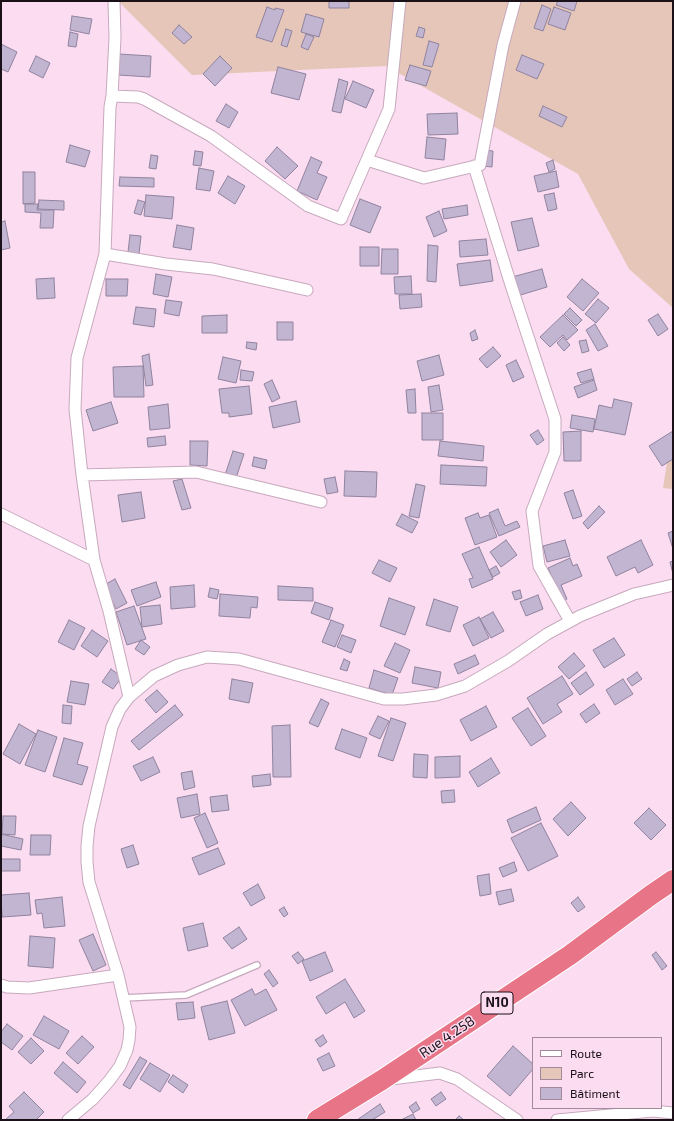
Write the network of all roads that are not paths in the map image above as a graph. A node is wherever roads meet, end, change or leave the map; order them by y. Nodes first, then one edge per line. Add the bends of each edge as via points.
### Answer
1 (114, 1) edge
2 (400, 1) edge
3 (515, 1) edge
4 (112, 96) junction
5 (366, 160) junction
6 (474, 166) junction
7 (105, 254) junction
8 (307, 290) dead end
9 (82, 475) junction
10 (321, 502) dead end
11 (1, 514) edge
12 (94, 560) junction
13 (673, 584) edge
14 (570, 621) junction
15 (129, 697) junction
16 (673, 880) edge
17 (257, 965) dead end
18 (118, 975) junction
19 (1, 985) edge
20 (123, 998) junction
21 (382, 1080) junction
22 (673, 1113) edge
23 (68, 1120) edge
24 (317, 1120) edge
25 (517, 1120) edge
26 (557, 1120) edge

1 - 4 street
2 - 5 street via 389,108
3 - 6 street via 503,45 480,165
4 - 5 street via 144,99 211,136 308,206 341,219
4 - 7 street
5 - 6 street via 424,178
6 - 14 street via 555,419 555,452 532,511 539,566
7 - 8 street via 213,269
7 - 9 street via 77,358 75,409
9 - 10 street via 196,472
9 - 12 street
11 - 12 street
12 - 15 street
13 - 14 street via 634,594
14 - 15 street via 465,686 436,695 384,699 238,659 207,657 178,665 154,676
15 - 18 street via 112,727 89,826 87,846 89,882
16 - 21 highway, Rue 4.258 / N10 via 570,955
17 - 20 lane via 186,995
18 - 19 street via 29,988
18 - 20 street
20 - 23 street via 130,1027 127,1050 120,1066 93,1099
21 - 24 highway, Rue 4.258 / N10
21 - 25 street via 440,1073 457,1079
22 - 26 street via 653,1111

